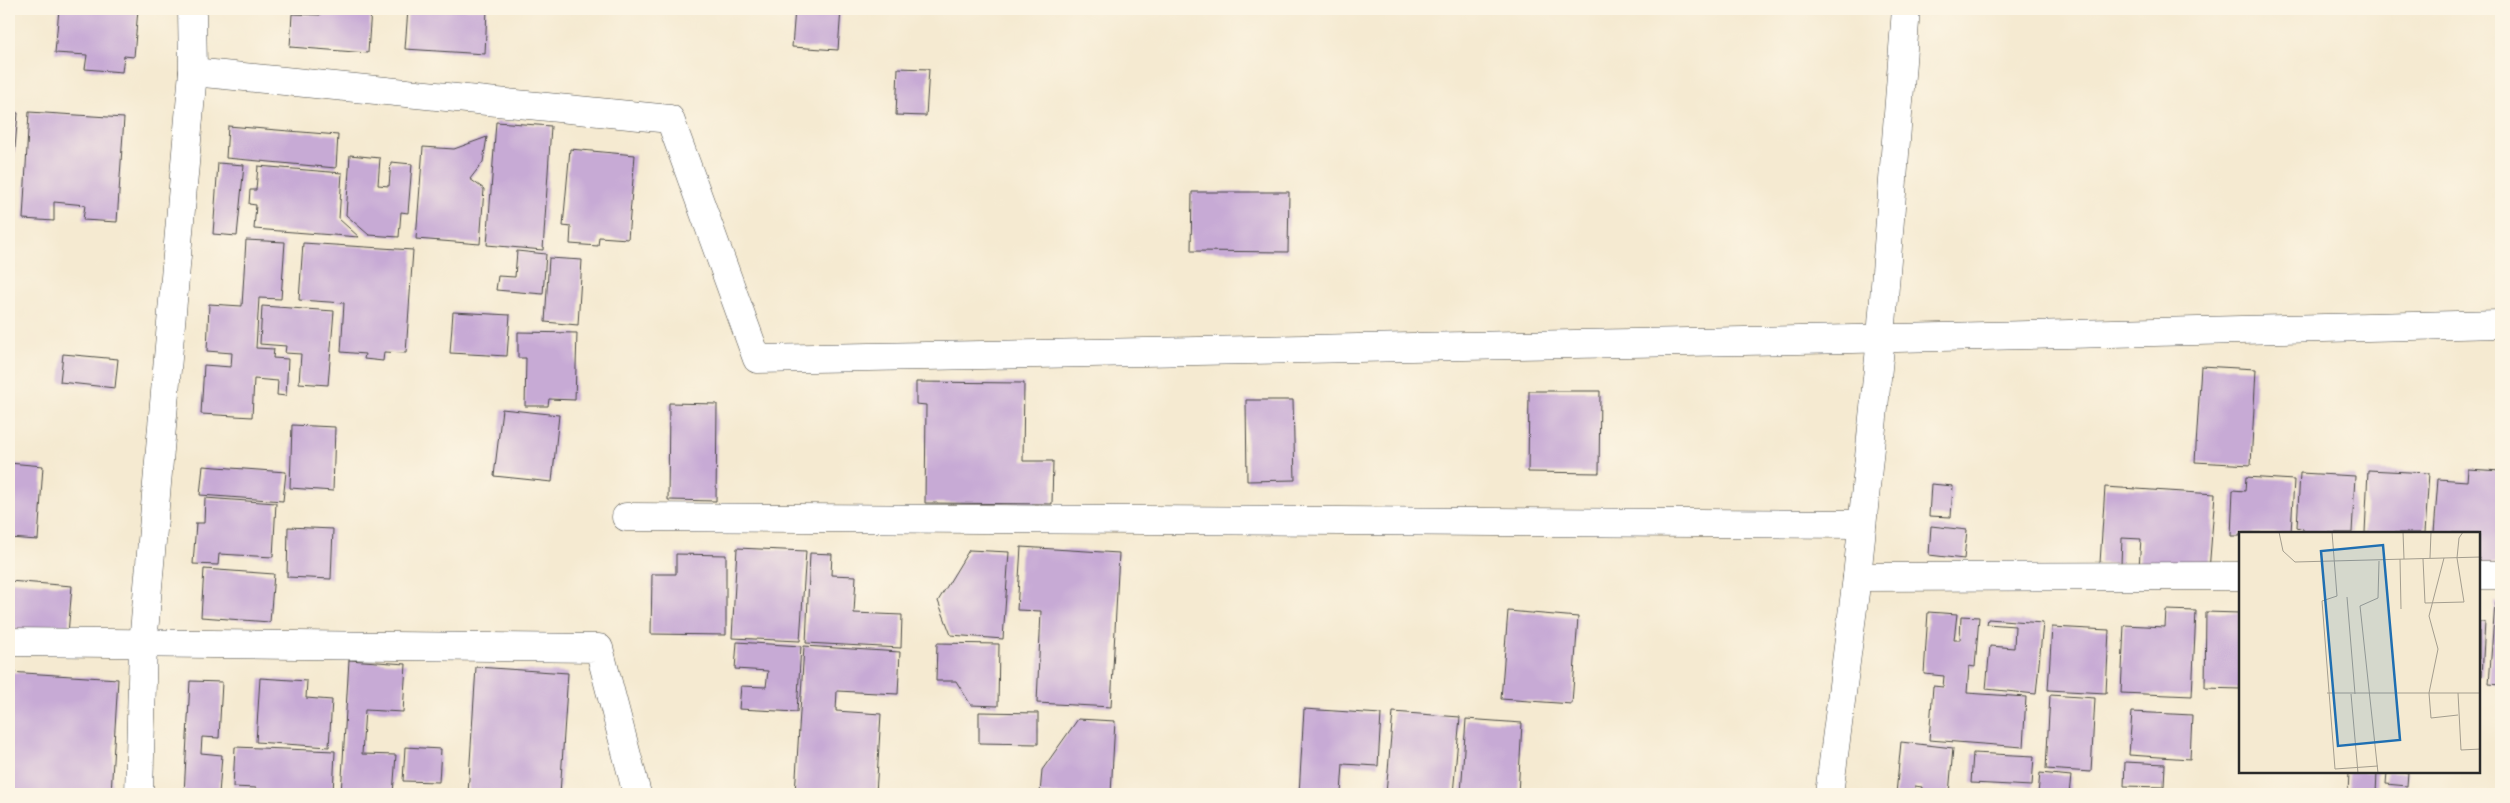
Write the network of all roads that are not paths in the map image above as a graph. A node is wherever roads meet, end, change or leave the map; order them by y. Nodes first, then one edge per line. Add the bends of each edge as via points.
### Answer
1 (192, 9) edge
2 (1906, 9) edge
3 (193, 72) junction
4 (2501, 324) edge
5 (1881, 338) junction
6 (626, 517) dead end
7 (1862, 524) junction
8 (2480, 575) edge
9 (2501, 575) edge
10 (2239, 576) edge
11 (1857, 577) junction
12 (9, 642) edge
13 (143, 644) junction
14 (138, 794) edge
15 (637, 794) edge
16 (1828, 794) edge

1 - 3 street
2 - 5 street
3 - 5 street via 670,119 757,359
3 - 13 street
4 - 5 street
5 - 7 street
6 - 7 street
7 - 11 street
8 - 9 street
10 - 11 street
11 - 16 street
12 - 13 street
13 - 14 street
13 - 15 street via 599,648

